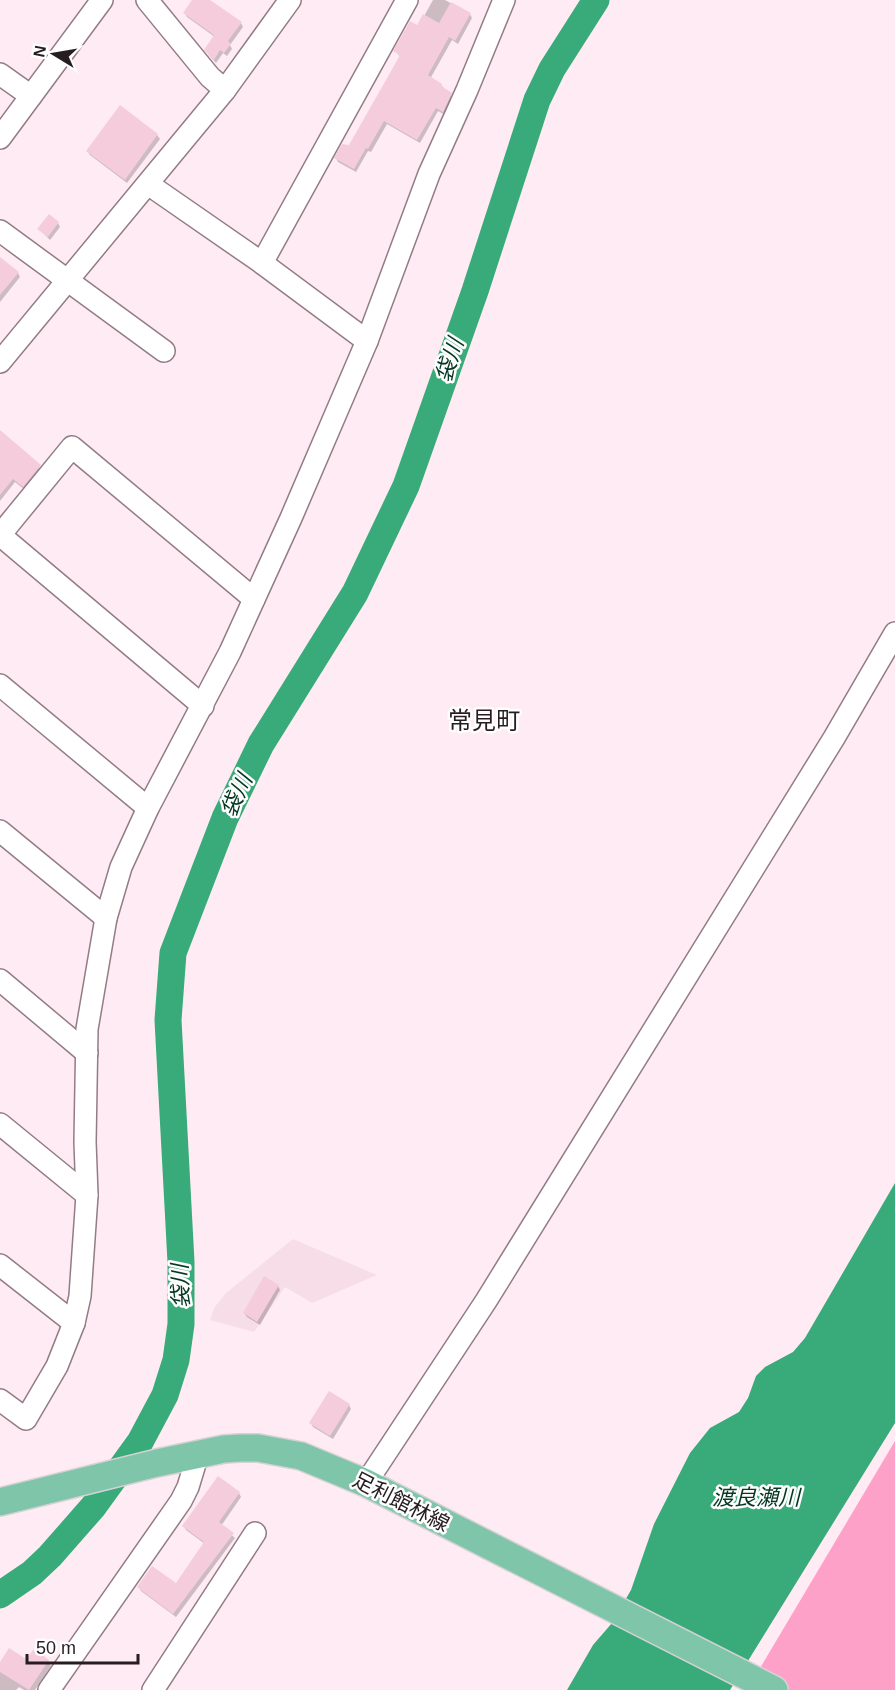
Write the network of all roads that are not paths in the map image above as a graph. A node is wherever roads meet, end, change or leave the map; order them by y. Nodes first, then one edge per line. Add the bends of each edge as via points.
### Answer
1 (102, 0) edge
2 (147, 0) edge
3 (290, 0) edge
4 (407, 0) edge
5 (504, 0) edge
6 (0, 74) edge
7 (225, 90) junction
8 (31, 96) junction
9 (0, 138) edge
10 (148, 184) junction
11 (0, 231) edge
12 (262, 263) junction
13 (68, 280) junction
14 (367, 341) junction
15 (164, 351) dead end
16 (0, 362) edge
17 (0, 535) edge
18 (254, 599) junction
19 (895, 633) edge
20 (0, 685) edge
21 (203, 706) junction
22 (148, 808) junction
23 (0, 831) edge
24 (106, 918) junction
25 (0, 980) edge
26 (87, 1053) junction
27 (0, 1124) edge
28 (87, 1196) junction
29 (0, 1265) edge
30 (74, 1323) junction
31 (0, 1400) edge
32 (195, 1455) junction
33 (374, 1487) junction
34 (0, 1502) edge
35 (255, 1533) dead end
36 (49, 1690) edge
37 (153, 1690) edge
38 (774, 1690) edge

1 - 8 street
2 - 7 street
3 - 7 street
4 - 12 street
5 - 14 street via 429,174
6 - 8 street
7 - 10 street
8 - 9 street
10 - 12 street
10 - 13 street
11 - 13 street
12 - 14 street
13 - 15 street
13 - 16 street
14 - 18 street
17 - 18 street via 72,447
17 - 21 street
18 - 21 street
19 - 33 street
20 - 22 street
21 - 22 street
22 - 24 street via 121,867
23 - 24 street
24 - 26 street via 87,1029
25 - 26 street
26 - 28 street
27 - 28 street
28 - 30 street via 83,1277
29 - 30 street
30 - 31 street via 48,1384 26,1419
32 - 33 main road, 足利館林線 via 240,1448 282,1452 309,1459
32 - 34 main road, 足利館林線
32 - 36 street via 181,1501
33 - 38 main road, 足利館林線
35 - 37 street

